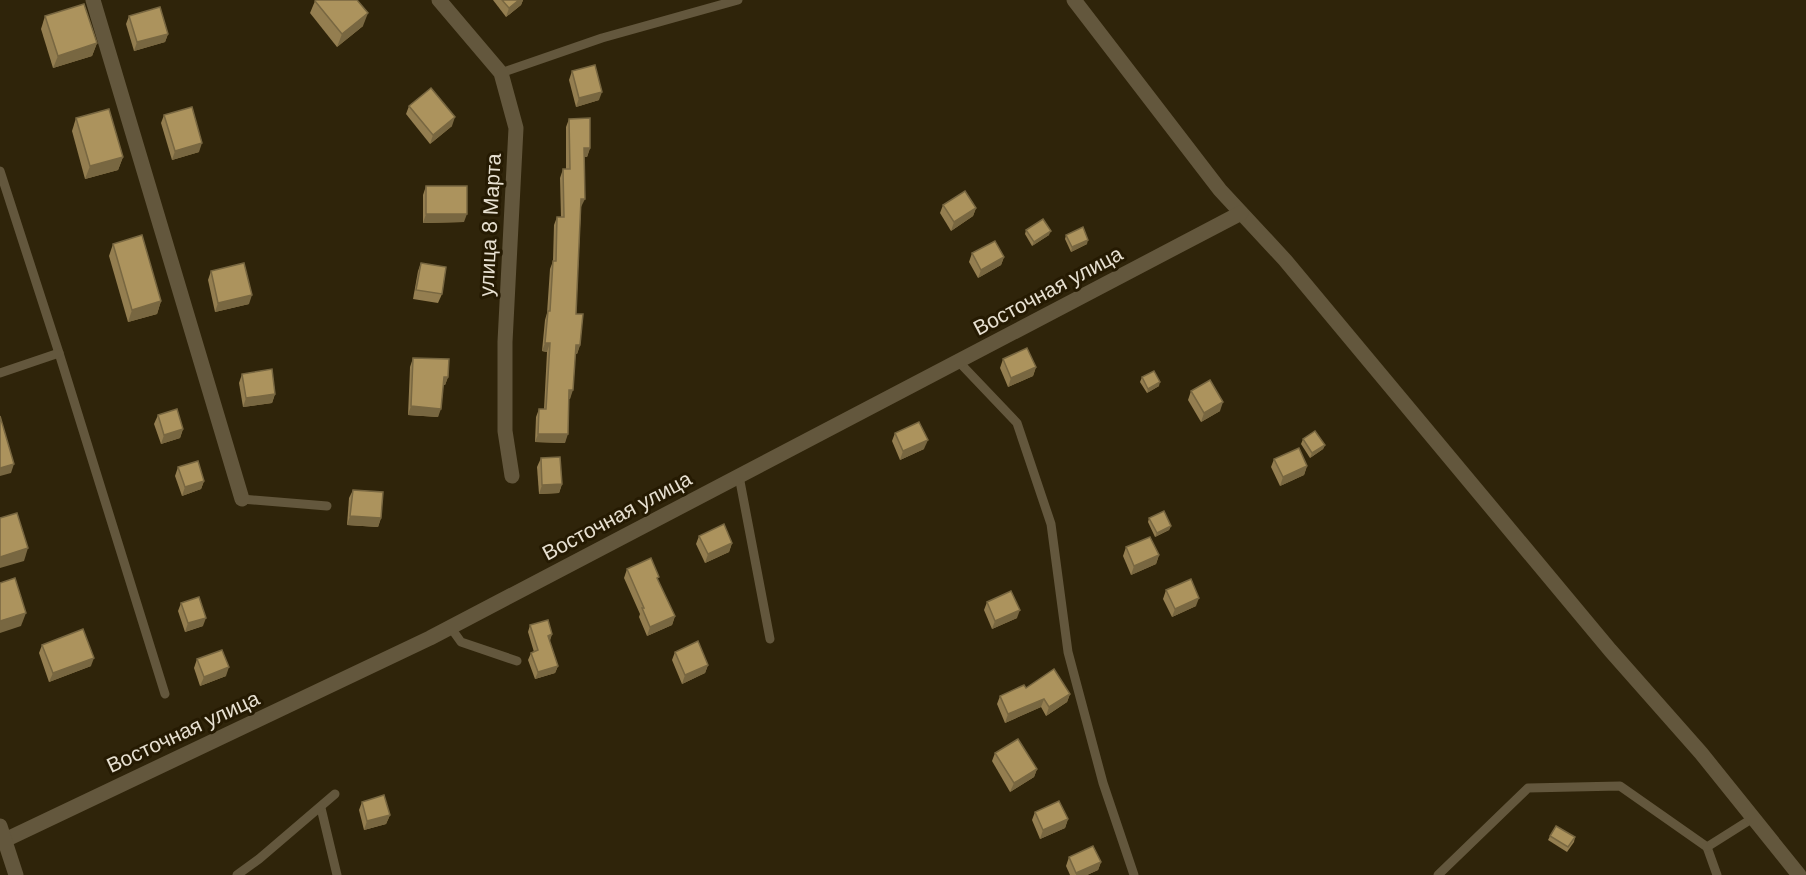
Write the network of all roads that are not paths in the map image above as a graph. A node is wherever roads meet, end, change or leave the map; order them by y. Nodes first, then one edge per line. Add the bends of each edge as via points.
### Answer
1 (93, 0) edge
2 (439, 0) edge
3 (738, 0) edge
4 (1074, 0) edge
5 (501, 73) junction
6 (0, 171) edge
7 (1241, 213) junction
8 (59, 353) junction
9 (958, 361) junction
10 (0, 373) edge
11 (512, 476) dead end
12 (739, 476) junction
13 (242, 499) joint
14 (327, 506) dead end
15 (451, 628) junction
16 (770, 639) dead end
17 (517, 661) dead end
18 (165, 694) dead end
19 (335, 794) dead end
20 (321, 808) junction
21 (1753, 818) junction
22 (2, 833) edge
23 (1707, 848) junction
24 (16, 875) edge
25 (237, 875) edge
26 (337, 875) edge
27 (1134, 875) edge
28 (1438, 875) edge
29 (1717, 875) edge
30 (1799, 875) edge

1 - 13 street
2 - 5 street, улица 8 Марта
3 - 5 lane via 602,38
4 - 7 street
5 - 11 street, улица 8 Марта via 516,128 505,342 505,432
6 - 8 lane
7 - 9 street, Восточная улица
7 - 21 street
8 - 10 lane
8 - 18 lane
9 - 12 street, Восточная улица
9 - 27 lane via 1017,423 1051,524 1068,652 1103,783
12 - 15 street, Восточная улица
12 - 16 lane
13 - 14 lane
15 - 17 lane via 461,642
15 - 22 street, Восточная улица
19 - 20 lane
20 - 25 lane
20 - 26 lane
21 - 23 lane
21 - 30 street
22 - 24 street
23 - 28 lane via 1620,786 1528,788
23 - 29 lane

